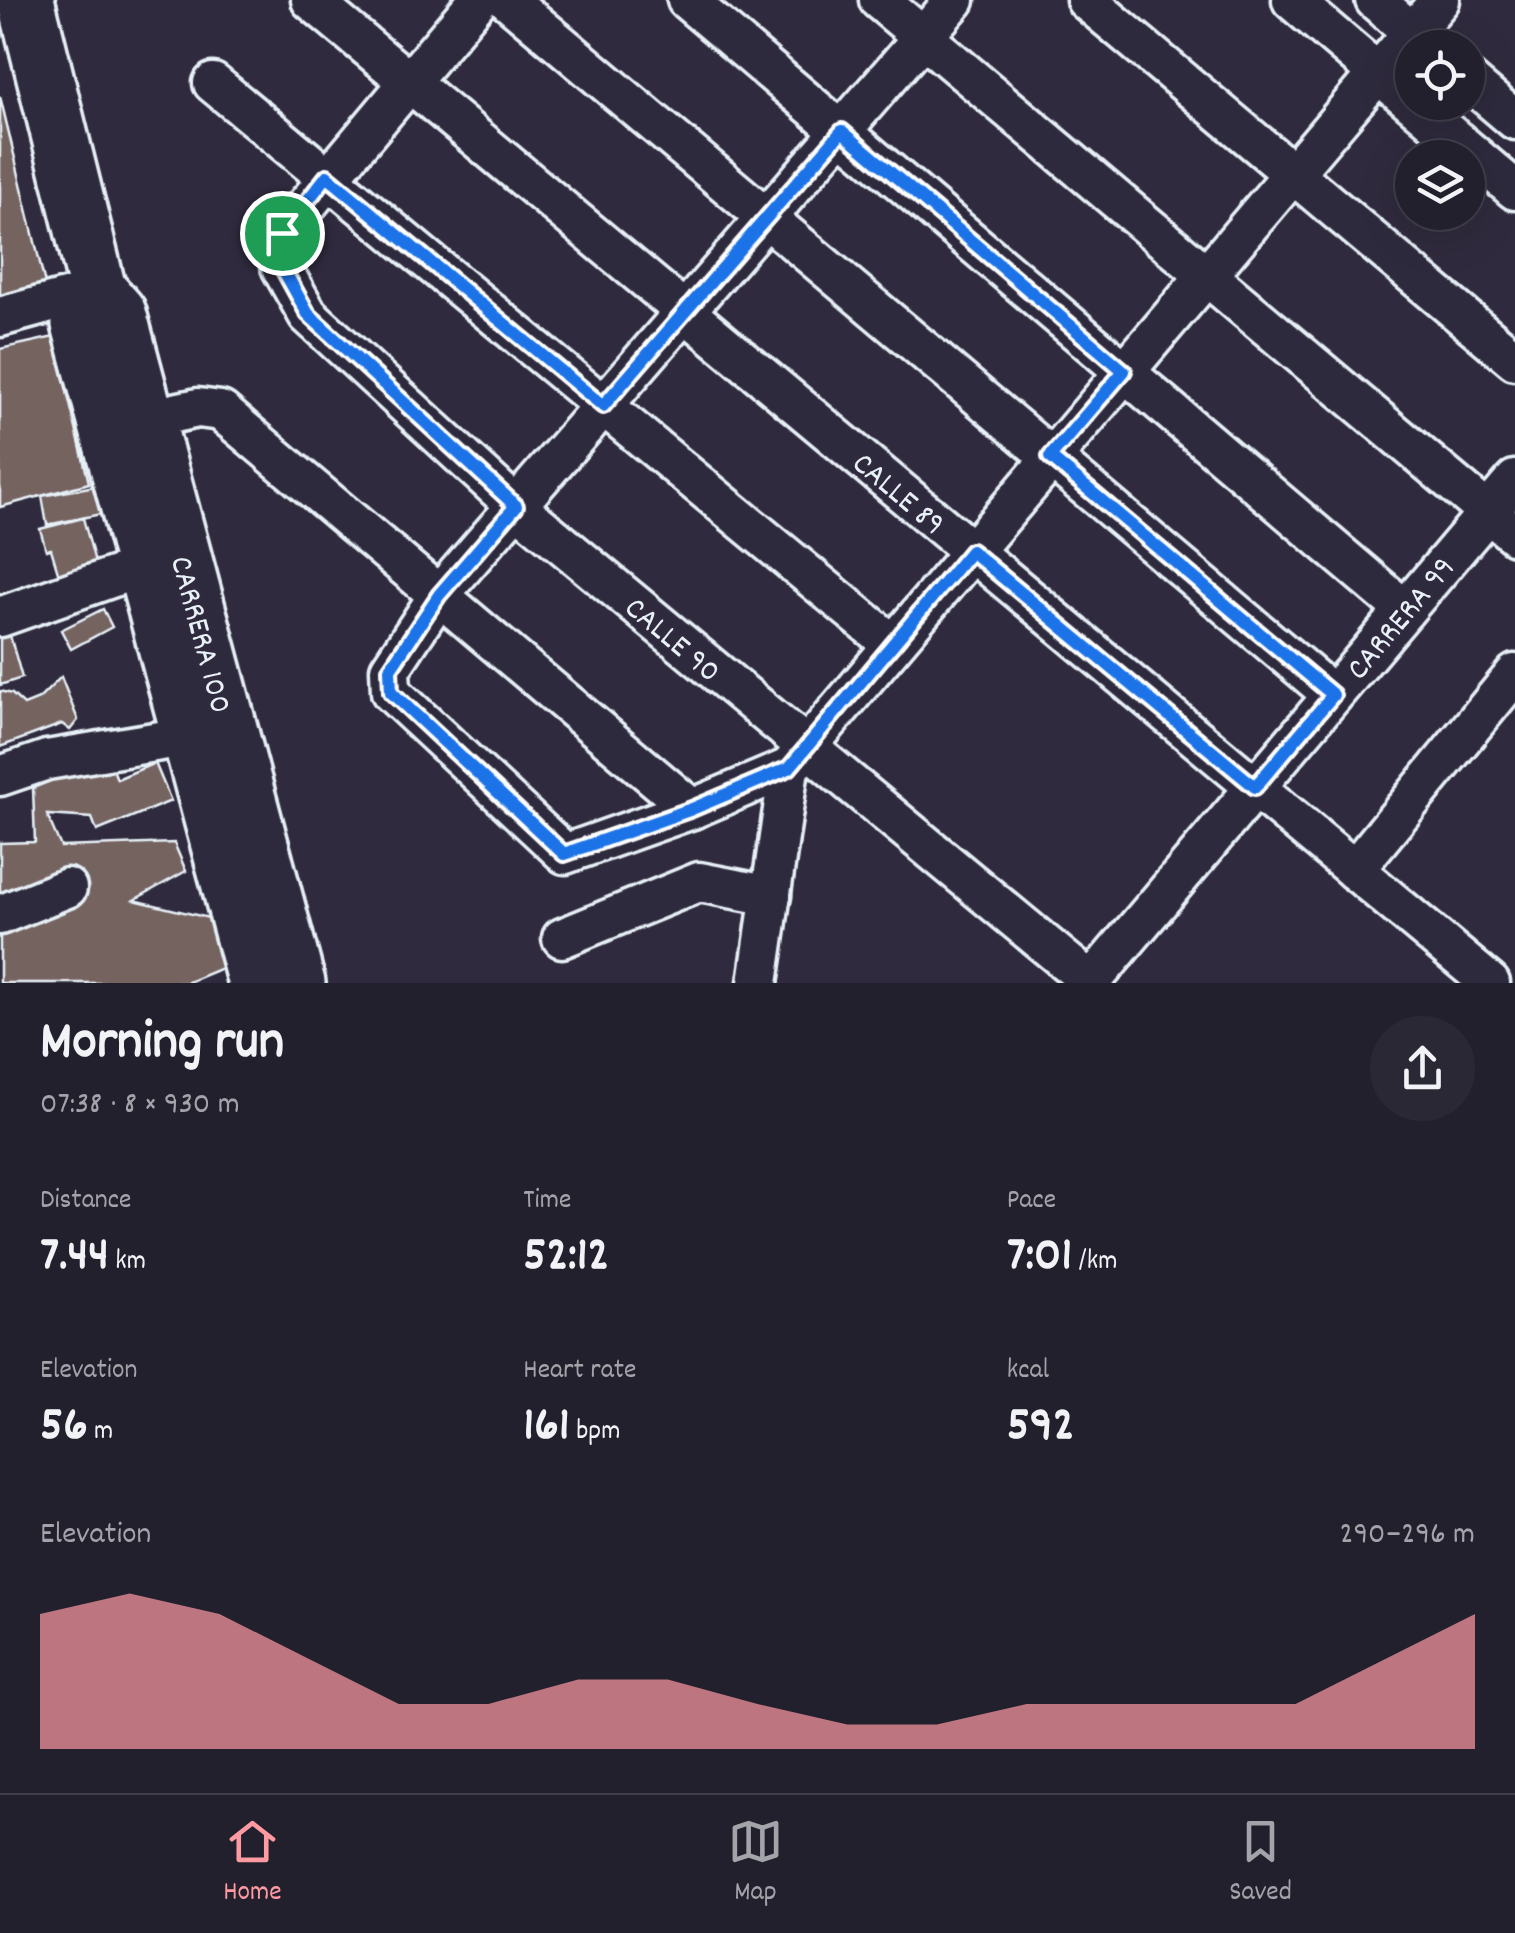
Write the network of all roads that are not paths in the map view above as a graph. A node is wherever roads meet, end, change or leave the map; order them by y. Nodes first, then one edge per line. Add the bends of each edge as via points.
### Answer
1 (26, 0) edge
2 (311, 0) edge
3 (478, 0) edge
4 (508, 0) edge
5 (687, 0) edge
6 (880, 0) edge
7 (954, 0) edge
8 (1086, 0) edge
9 (1292, 0) edge
10 (1375, 0) edge
11 (1440, 0) edge
12 (1410, 30) edge
13 (1426, 30) edge
14 (923, 36) junction
15 (1395, 60) edge
16 (1377, 73) junction
17 (408, 81) junction
18 (214, 83) dead end
19 (1485, 94) edge
20 (1515, 120) edge
21 (842, 131) junction
22 (1292, 173) junction
23 (327, 176) junction
24 (1515, 190) edge
25 (766, 218) junction
26 (1206, 275) junction
27 (98, 290) junction
28 (684, 312) junction
29 (0, 317) edge
30 (1515, 360) edge
31 (1124, 371) junction
32 (603, 406) junction
33 (146, 419) junction
34 (1050, 457) junction
35 (1515, 480) edge
36 (516, 506) junction
37 (1501, 524) edge
38 (971, 551) junction
39 (144, 566) junction
40 (439, 595) junction
41 (1406, 610) junction
42 (0, 617) edge
43 (892, 644) junction
44 (1515, 674) edge
45 (1333, 695) junction
46 (190, 736) junction
47 (797, 757) junction
48 (0, 776) edge
49 (1255, 787) junction
50 (692, 809) junction
51 (1354, 870) junction
52 (67, 888) dead end
53 (771, 896) junction
54 (0, 915) edge
55 (562, 938) dead end
56 (1091, 982) edge
57 (255, 983) edge
58 (297, 983) edge
59 (758, 983) edge
60 (1490, 983) edge

1 - 27 highway, CARRERA 100
2 - 17 street, CALLE 89
3 - 17 street
4 - 25 street
5 - 21 street
6 - 14 street
7 - 14 street
8 - 22 street
9 - 16 street
10 - 12 street
11 - 13 street
14 - 21 street
14 - 26 street
15 - 16 street
16 - 22 street
16 - 24 street
17 - 23 street
17 - 28 street, CALLE 89
18 - 23 street
19 - 20 street
21 - 25 street
21 - 31 street
22 - 26 street
22 - 30 street
23 - 32 street
23 - 36 street, CALLE 90 via 282,233 282,267 308,314
25 - 28 street
25 - 34 street
26 - 31 street
26 - 37 street
27 - 29 street
27 - 33 highway, CARRERA 100 via 118,313
27 - 39 highway, CARRERA 100 via 80,324
28 - 32 street
28 - 38 street, CALLE 89
31 - 34 street
31 - 41 street
32 - 36 street
32 - 43 street
33 - 40 street via 198,408 221,411
33 - 58 highway, CARRERA 100
34 - 38 street
34 - 45 street
35 - 37 street, CARRERA 99
36 - 40 street
36 - 47 street, CALLE 90
37 - 41 street, CARRERA 99
38 - 43 street
38 - 49 street, CALLE 89
39 - 42 street
39 - 46 highway, CARRERA 100
40 - 50 street
40 - 50 street via 390,669 391,692 564,854
41 - 45 street, CARRERA 99
43 - 47 street
44 - 51 street
45 - 49 street, CARRERA 99
46 - 48 street via 46,760
46 - 57 highway, CARRERA 100
47 - 50 street
47 - 53 street
47 - 56 street, CALLE 90
49 - 51 street, CALLE 89
49 - 56 street, CARRERA 99
51 - 60 street, CALLE 89
52 - 54 street
53 - 55 street via 698,882
53 - 59 street

